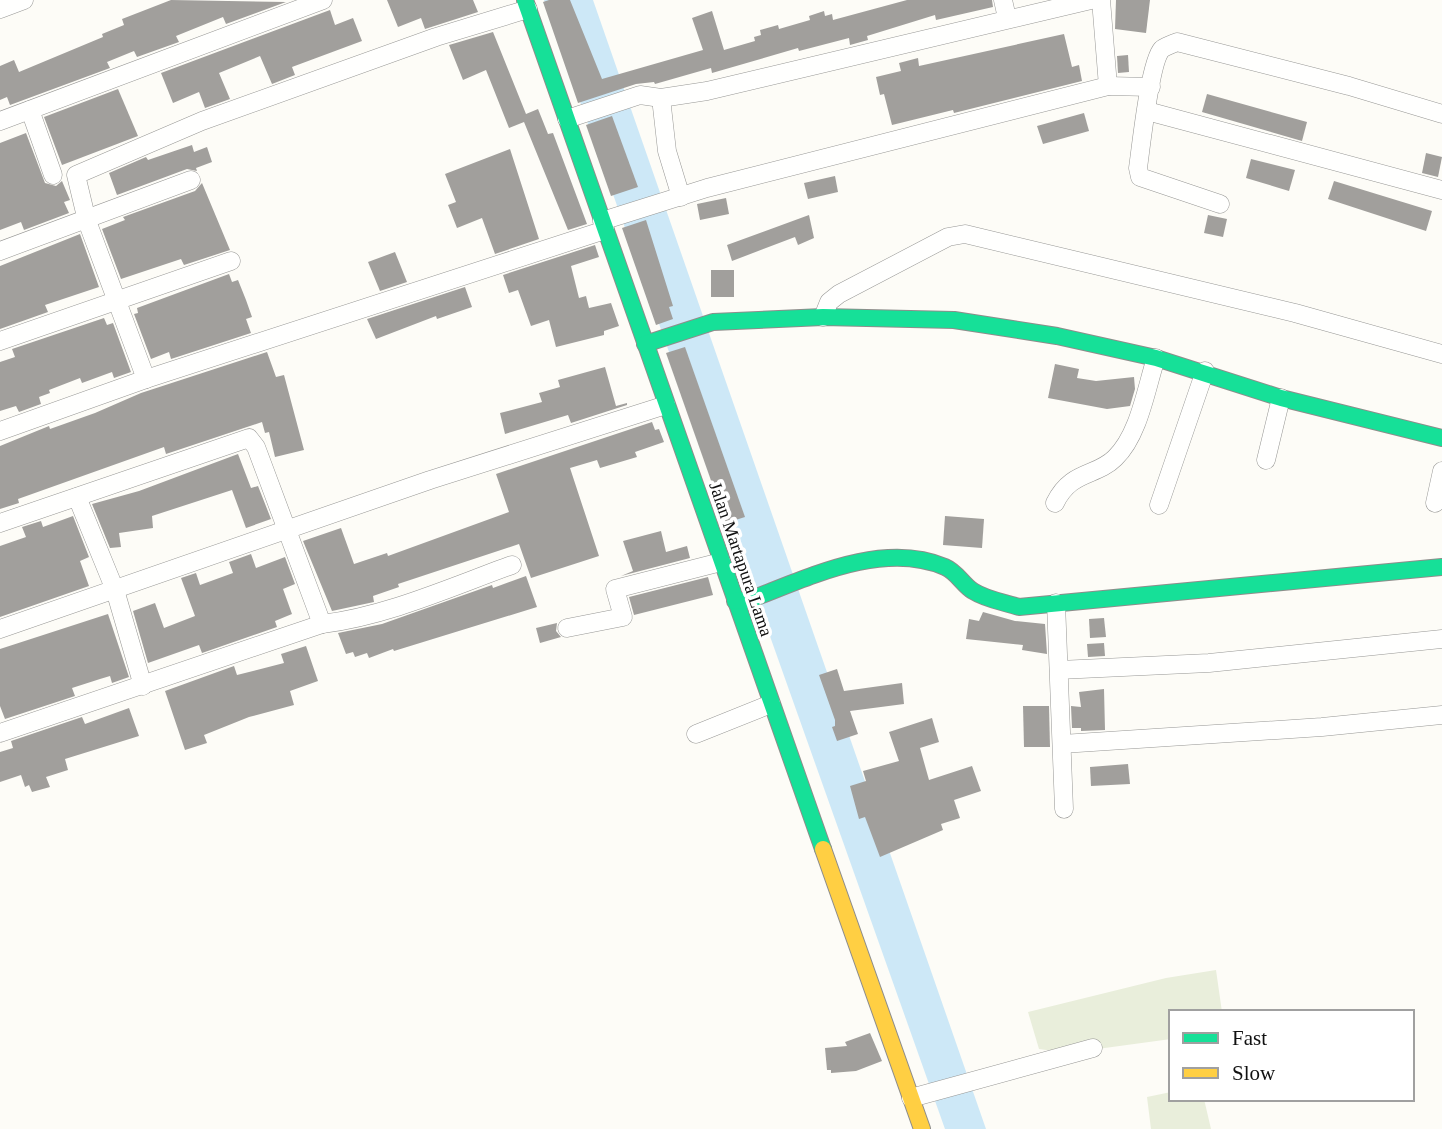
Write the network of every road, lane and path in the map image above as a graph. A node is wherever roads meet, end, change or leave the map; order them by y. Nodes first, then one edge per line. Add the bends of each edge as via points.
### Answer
1 (24, 0) edge
2 (323, 0) edge
3 (1003, 0) edge
4 (1091, 0) edge
5 (1101, 0) edge
6 (527, 5) edge
7 (0, 9) edge
8 (1007, 18) junction
9 (1108, 86) junction
10 (1151, 87) junction
11 (661, 98) junction
12 (30, 110) junction
13 (1147, 111) junction
14 (1442, 114) edge
15 (572, 117) junction
16 (0, 121) edge
17 (52, 174) dead end
18 (191, 180) dead end
19 (1442, 190) edge
20 (677, 198) junction
21 (1220, 204) dead end
22 (87, 220) junction
23 (607, 223) junction
24 (0, 251) edge
25 (231, 261) dead end
26 (116, 300) junction
27 (823, 317) junction
28 (0, 341) edge
29 (650, 342) junction
30 (1442, 354) edge
31 (1156, 358) junction
32 (1206, 371) junction
33 (146, 379) junction
34 (1281, 398) junction
35 (666, 405) junction
36 (0, 431) edge
37 (1442, 438) edge
38 (1266, 460) dead end
39 (1442, 471) edge
40 (77, 497) junction
41 (1055, 503) dead end
42 (1435, 503) dead end
43 (1159, 505) dead end
44 (0, 523) edge
45 (287, 532) junction
46 (722, 562) junction
47 (512, 565) dead end
48 (1442, 567) edge
49 (115, 590) junction
50 (742, 600) junction
51 (1056, 603) junction
52 (322, 624) junction
53 (568, 628) dead end
54 (0, 629) edge
55 (1442, 639) edge
56 (1059, 670) junction
57 (143, 686) junction
58 (771, 704) junction
59 (1442, 715) edge
60 (0, 733) edge
61 (696, 734) dead end
62 (1062, 744) junction
63 (1064, 809) dead end
64 (1093, 1048) dead end
65 (918, 1096) junction
66 (922, 1129) edge

1 - 7 street
2 - 12 street
3 - 8 street
4 - 8 street
5 - 9 street
6 - 15 street, Jalan Martapura Lama
6 - 22 street via 228,111 80,173 75,179
8 - 11 street via 780,75
9 - 10 street
9 - 20 street
10 - 13 street
10 - 14 street via 1156,57 1163,47 1177,43
11 - 15 street via 640,95
11 - 20 street
12 - 16 street
12 - 17 street
13 - 19 street
13 - 21 street via 1140,177
15 - 23 street, Jalan Martapura Lama
18 - 22 street
20 - 23 street
22 - 24 street
22 - 26 street
23 - 29 street, Jalan Martapura Lama
23 - 33 street
25 - 26 street
26 - 28 street
26 - 33 street
27 - 29 street via 713,322
27 - 30 street via 829,302 839,294 948,237 965,234 1282,309
27 - 31 street via 954,320
29 - 35 street, Jalan Martapura Lama
31 - 32 street
31 - 41 street via 1129,439 1116,457 1067,484
32 - 34 street
32 - 43 street
33 - 36 street
34 - 37 street
34 - 38 street
35 - 45 street via 430,480
35 - 46 street, Jalan Martapura Lama
39 - 42 street
40 - 44 street
40 - 45 street via 249,438
40 - 49 street
45 - 49 street
45 - 52 street
46 - 50 street, Jalan Martapura Lama
46 - 53 street via 615,589 623,617
47 - 52 street via 392,607
48 - 51 street
49 - 54 street
49 - 57 street
50 - 51 street via 888,557 944,566 976,593 1019,607
50 - 58 street, Jalan Martapura Lama
51 - 56 street
52 - 57 street
55 - 56 street via 1209,663
56 - 62 street
57 - 60 street
58 - 61 street
58 - 65 street, Jalan Martapura Lama
59 - 62 street
62 - 63 street
64 - 65 street
65 - 66 street, Jalan Martapura Lama

